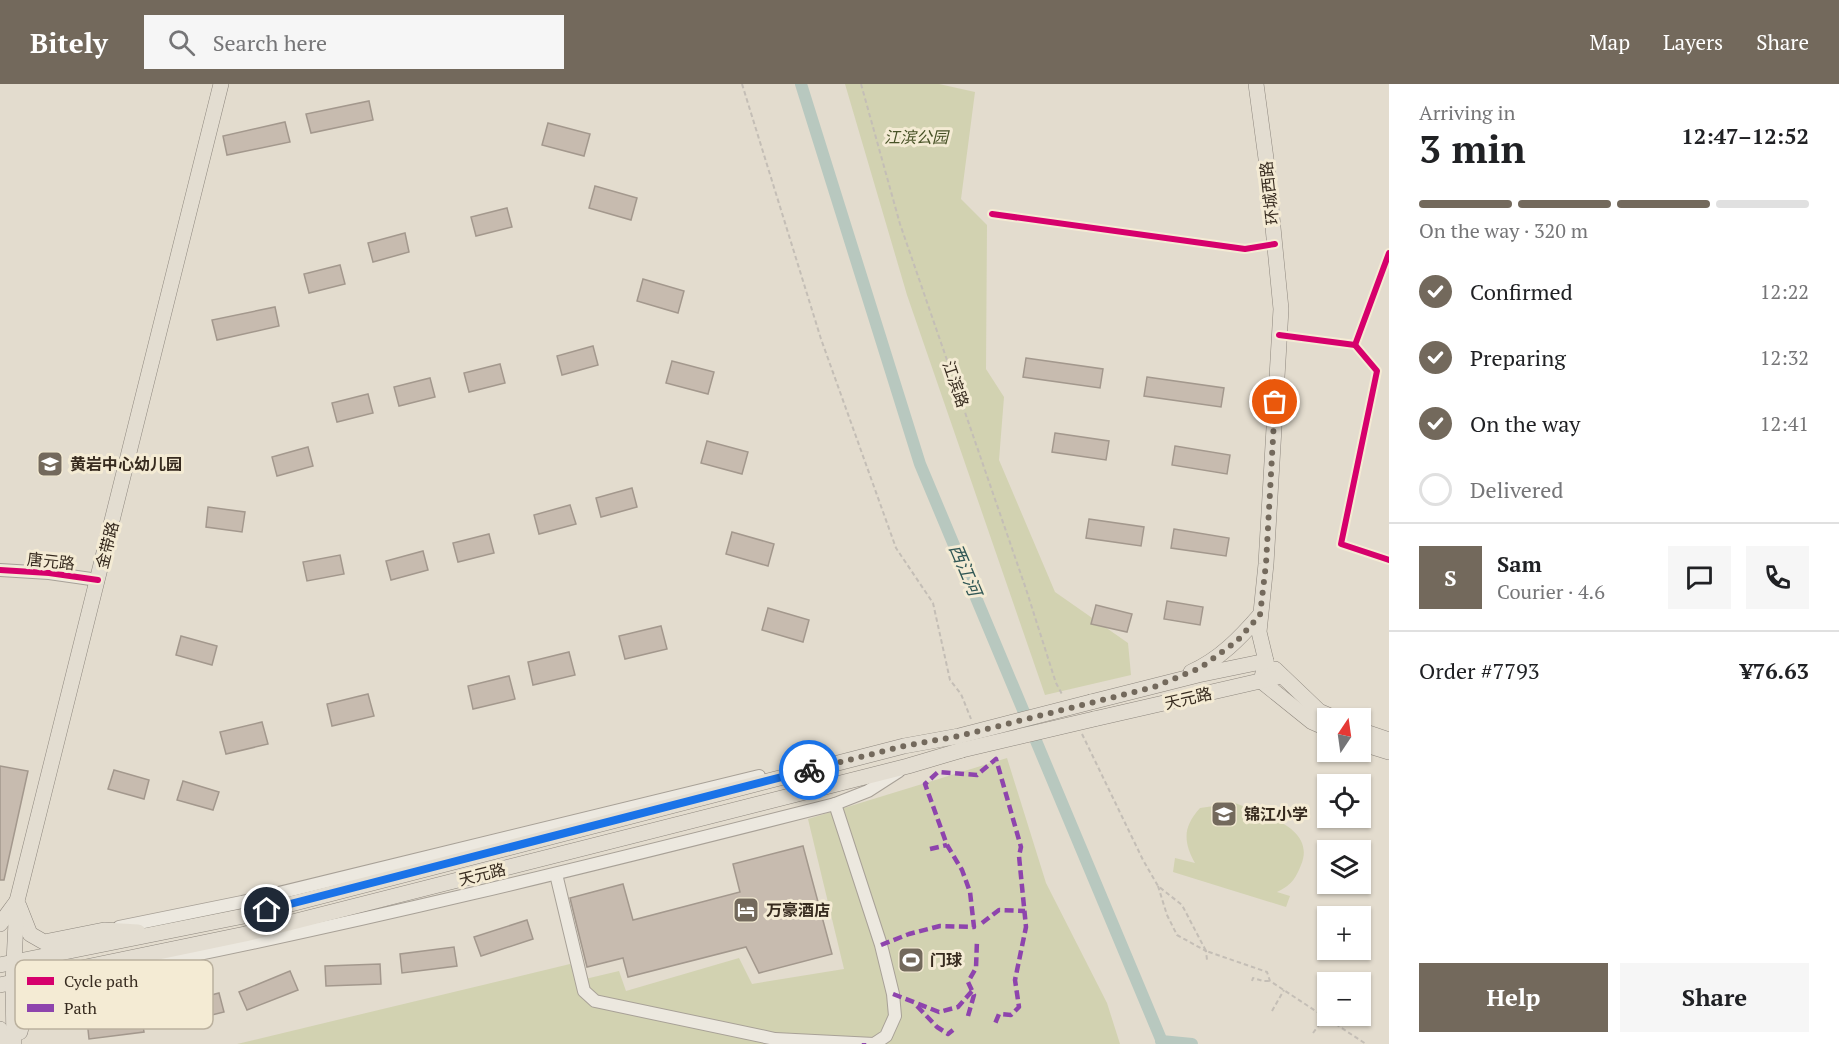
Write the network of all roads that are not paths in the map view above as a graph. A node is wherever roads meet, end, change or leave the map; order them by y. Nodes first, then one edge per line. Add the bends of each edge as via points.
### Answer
1 (221, 84) edge
2 (1256, 84) edge
3 (0, 570) edge
4 (98, 580) junction
5 (1260, 615) junction
6 (1266, 661) junction
7 (1282, 676) junction
8 (1261, 681) junction
9 (1154, 687) junction
10 (1317, 709) edge
11 (1317, 724) edge
12 (1371, 734) edge
13 (1389, 740) edge
14 (961, 743) junction
15 (904, 746) junction
16 (1371, 746) edge
17 (1389, 752) edge
18 (908, 766) junction
19 (835, 804) junction
20 (556, 874) junction
21 (17, 901) junction
22 (0, 924) edge
23 (104, 930) junction
24 (159, 933) junction
25 (128, 958) junction
26 (27, 960) edge
27 (119, 960) edge
28 (125, 960) edge
29 (172, 960) edge
30 (8, 964) edge
31 (6, 984) edge
32 (0, 1029) edge
33 (20, 1029) edge
34 (6, 1044) edge
35 (16, 1044) edge

1 - 4 main road, 金带路
2 - 5 main road, 环城西路 via 1281,309
3 - 4 street, 唐元路
4 - 21 main road, 金带路
5 - 6 main road, 环城西路 via 1259,632
5 - 9 main road via 1237,641 1200,668
6 - 7 main road
6 - 8 main road
6 - 9 main road, 天元路
7 - 8 main road, 天元路
7 - 10 main road
8 - 11 main road
8 - 14 main road, 天元路, bridge via 1094,719
9 - 14 main road, 天元路, bridge via 1091,702
12 - 13 main road
14 - 15 main road, 天元路
14 - 18 main road, 天元路
15 - 23 street via 859,751 253,900
15 - 24 main road, 天元路 via 244,916
16 - 17 main road
18 - 19 street via 868,791
18 - 25 main road, 天元路 via 245,934
19 - 20 street
19 - 20 street via 893,994 895,1016 886,1036 873,1044 776,1039 595,1001 584,991
20 - 29 street
21 - 22 main road
21 - 23 main road via 30,934 44,942
21 - 30 main road, 金带路
23 - 24 main road
24 - 26 main road, 天元路
25 - 27 main road, 天元路
25 - 28 main road
30 - 31 main road, 金带路
31 - 35 main road, 金带路
32 - 34 main road
33 - 35 main road

